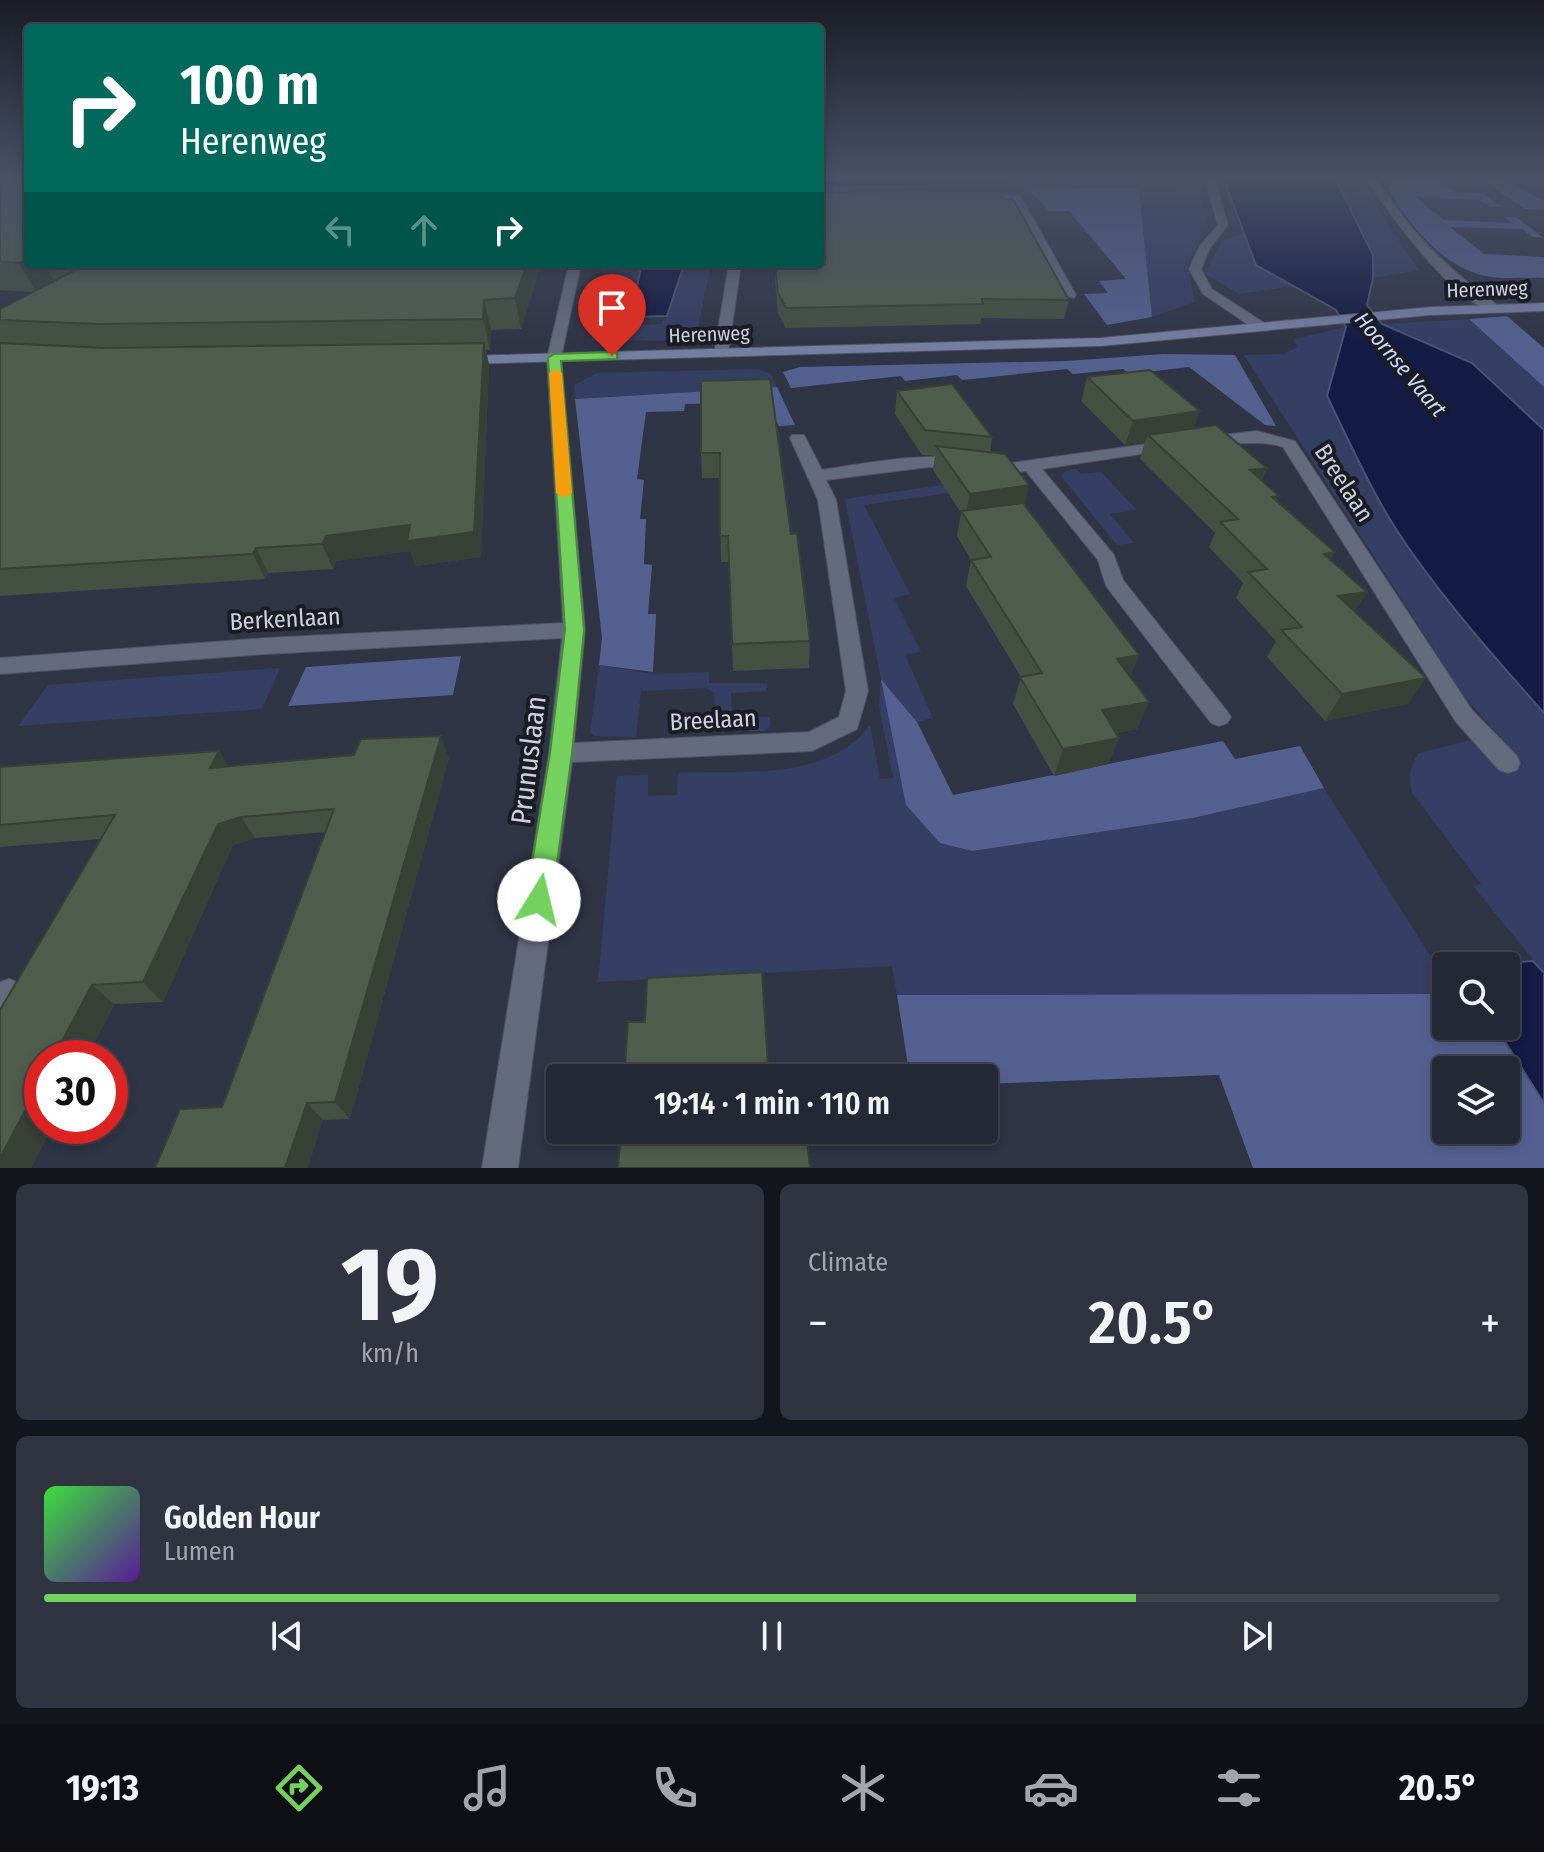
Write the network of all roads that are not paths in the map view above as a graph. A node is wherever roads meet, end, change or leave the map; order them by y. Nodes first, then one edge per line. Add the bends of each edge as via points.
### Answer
1 (1037, 235) edge
2 (1215, 235) edge
3 (1409, 235) edge
4 (574, 268) edge
5 (734, 268) edge
6 (1070, 295) edge
7 (1491, 307) junction
8 (1544, 307) edge
9 (1261, 327) junction
10 (721, 353) junction
11 (554, 358) junction
12 (445, 360) edge
13 (798, 438) dead end
14 (1030, 465) junction
15 (815, 476) junction
16 (574, 630) junction
17 (0, 666) edge
18 (1219, 717) dead end
19 (561, 753) junction
20 (1508, 763) dead end
21 (500, 1168) edge

1 - 6 street
2 - 9 street via 1195,269 1207,291
3 - 7 street via 1452,279
4 - 11 street, Prunuslaan
5 - 10 street
7 - 8 street, Herenweg
7 - 9 street, Herenweg
9 - 10 street, Herenweg via 1100,342
10 - 11 street, Herenweg
11 - 12 street, Herenweg
11 - 16 street, Prunuslaan
13 - 15 street, Breelaan
14 - 15 street, Breelaan via 982,471 929,462
14 - 18 street via 1107,559 1113,581
14 - 20 street, Breelaan via 1257,434 1289,444 1464,716
15 - 19 street, Breelaan via 827,500 857,691 849,723 812,741
16 - 17 street, Berkenlaan
16 - 19 street, Prunuslaan
19 - 21 street, Prunuslaan

